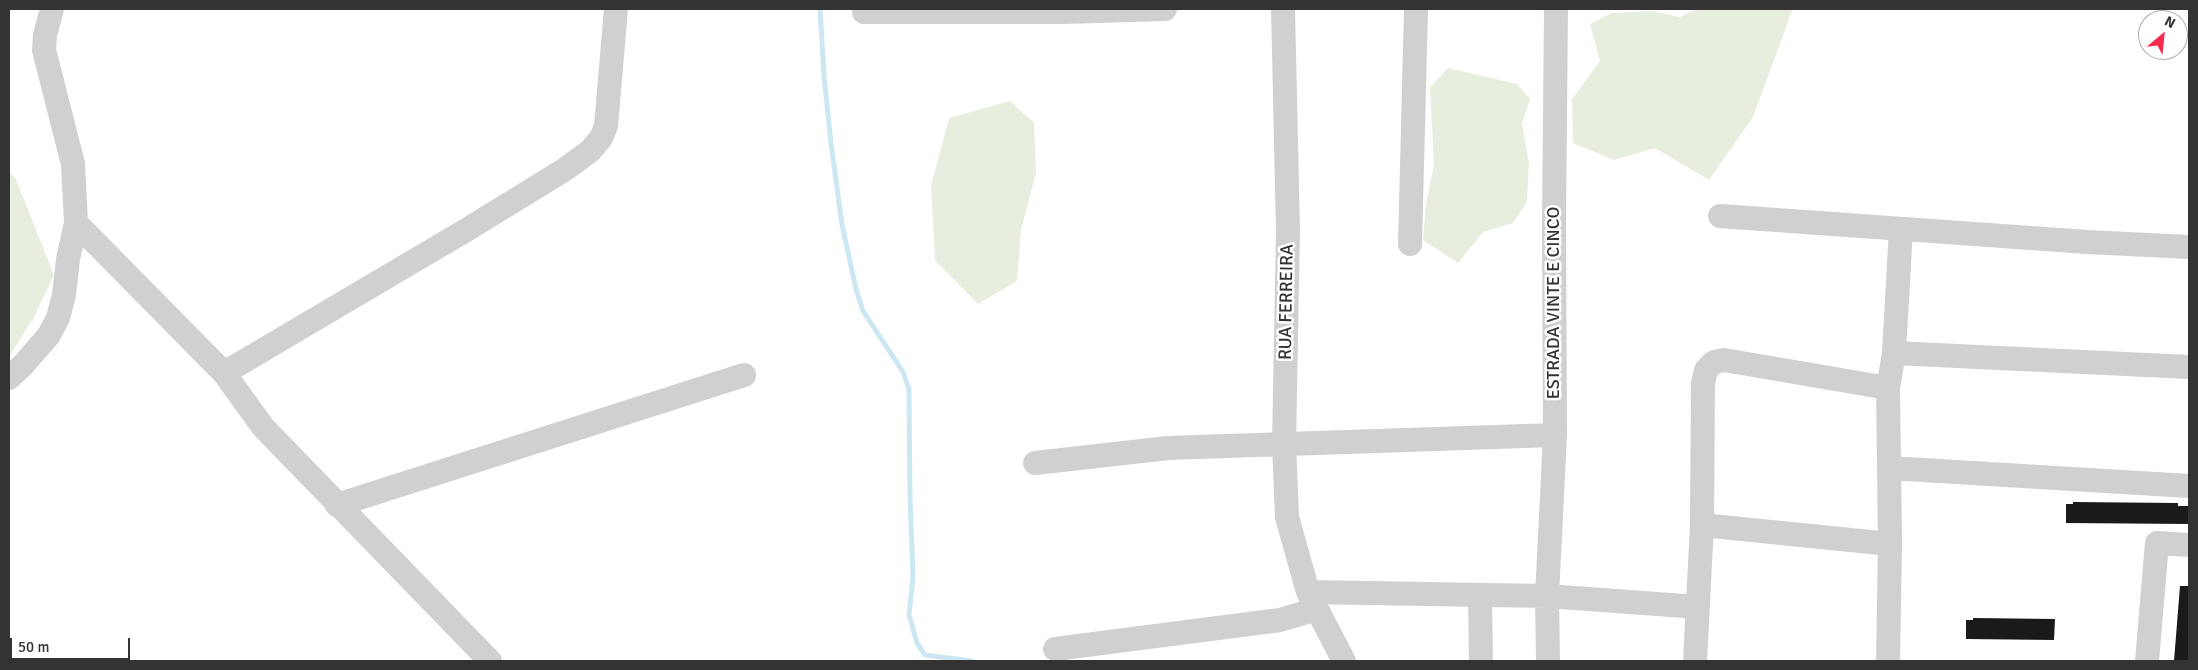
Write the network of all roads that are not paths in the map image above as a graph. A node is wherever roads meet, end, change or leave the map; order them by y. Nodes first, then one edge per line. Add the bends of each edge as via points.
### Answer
1 (52, 9) edge
2 (616, 9) edge
3 (1164, 9) edge
4 (1283, 9) edge
5 (1416, 9) edge
6 (1556, 9) edge
7 (864, 12) dead end
8 (1720, 216) dead end
9 (76, 223) junction
10 (1901, 229) junction
11 (1410, 244) dead end
12 (2189, 247) edge
13 (1894, 353) junction
14 (2189, 368) edge
15 (224, 373) junction
16 (744, 375) dead end
17 (9, 378) edge
18 (1888, 388) junction
19 (1555, 435) junction
20 (1284, 444) junction
21 (1035, 463) dead end
22 (1889, 468) junction
23 (2189, 486) edge
24 (337, 505) junction
25 (1702, 525) junction
26 (1890, 544) junction
27 (2189, 545) edge
28 (1480, 595) junction
29 (1547, 596) junction
30 (1312, 600) junction
31 (1698, 607) junction
32 (1055, 649) dead end
33 (490, 661) edge
34 (1344, 661) edge
35 (1481, 661) edge
36 (1548, 661) edge
37 (1695, 661) edge
38 (1888, 661) edge
39 (2147, 661) edge

1 - 9 street via 44,50 72,164
2 - 15 street via 606,126 590,151 484,219
3 - 7 street
4 - 20 street, RUA FERREIRA via 1288,230
5 - 11 street
6 - 19 street, ESTRADA VINTE E CINCO
8 - 10 street
9 - 15 street
9 - 17 street via 58,318 49,335
10 - 12 street
10 - 13 street
13 - 14 street
13 - 18 street
15 - 24 street via 263,427
16 - 24 street
18 - 22 street
18 - 25 street via 1724,360 1714,362 1706,370 1703,383
19 - 20 street
19 - 29 street, ESTRADA VINTE E CINCO
20 - 21 street via 1168,448
20 - 30 street, RUA FERREIRA via 1287,517
22 - 23 street
22 - 26 street
24 - 33 street
25 - 26 street
25 - 31 street
26 - 38 street
27 - 39 street via 2157,543
28 - 29 street
28 - 30 street
28 - 35 street
29 - 31 street
29 - 36 street, ESTRADA VINTE E CINCO
30 - 32 street via 1280,620
30 - 34 street, RUA FERREIRA
31 - 37 street

